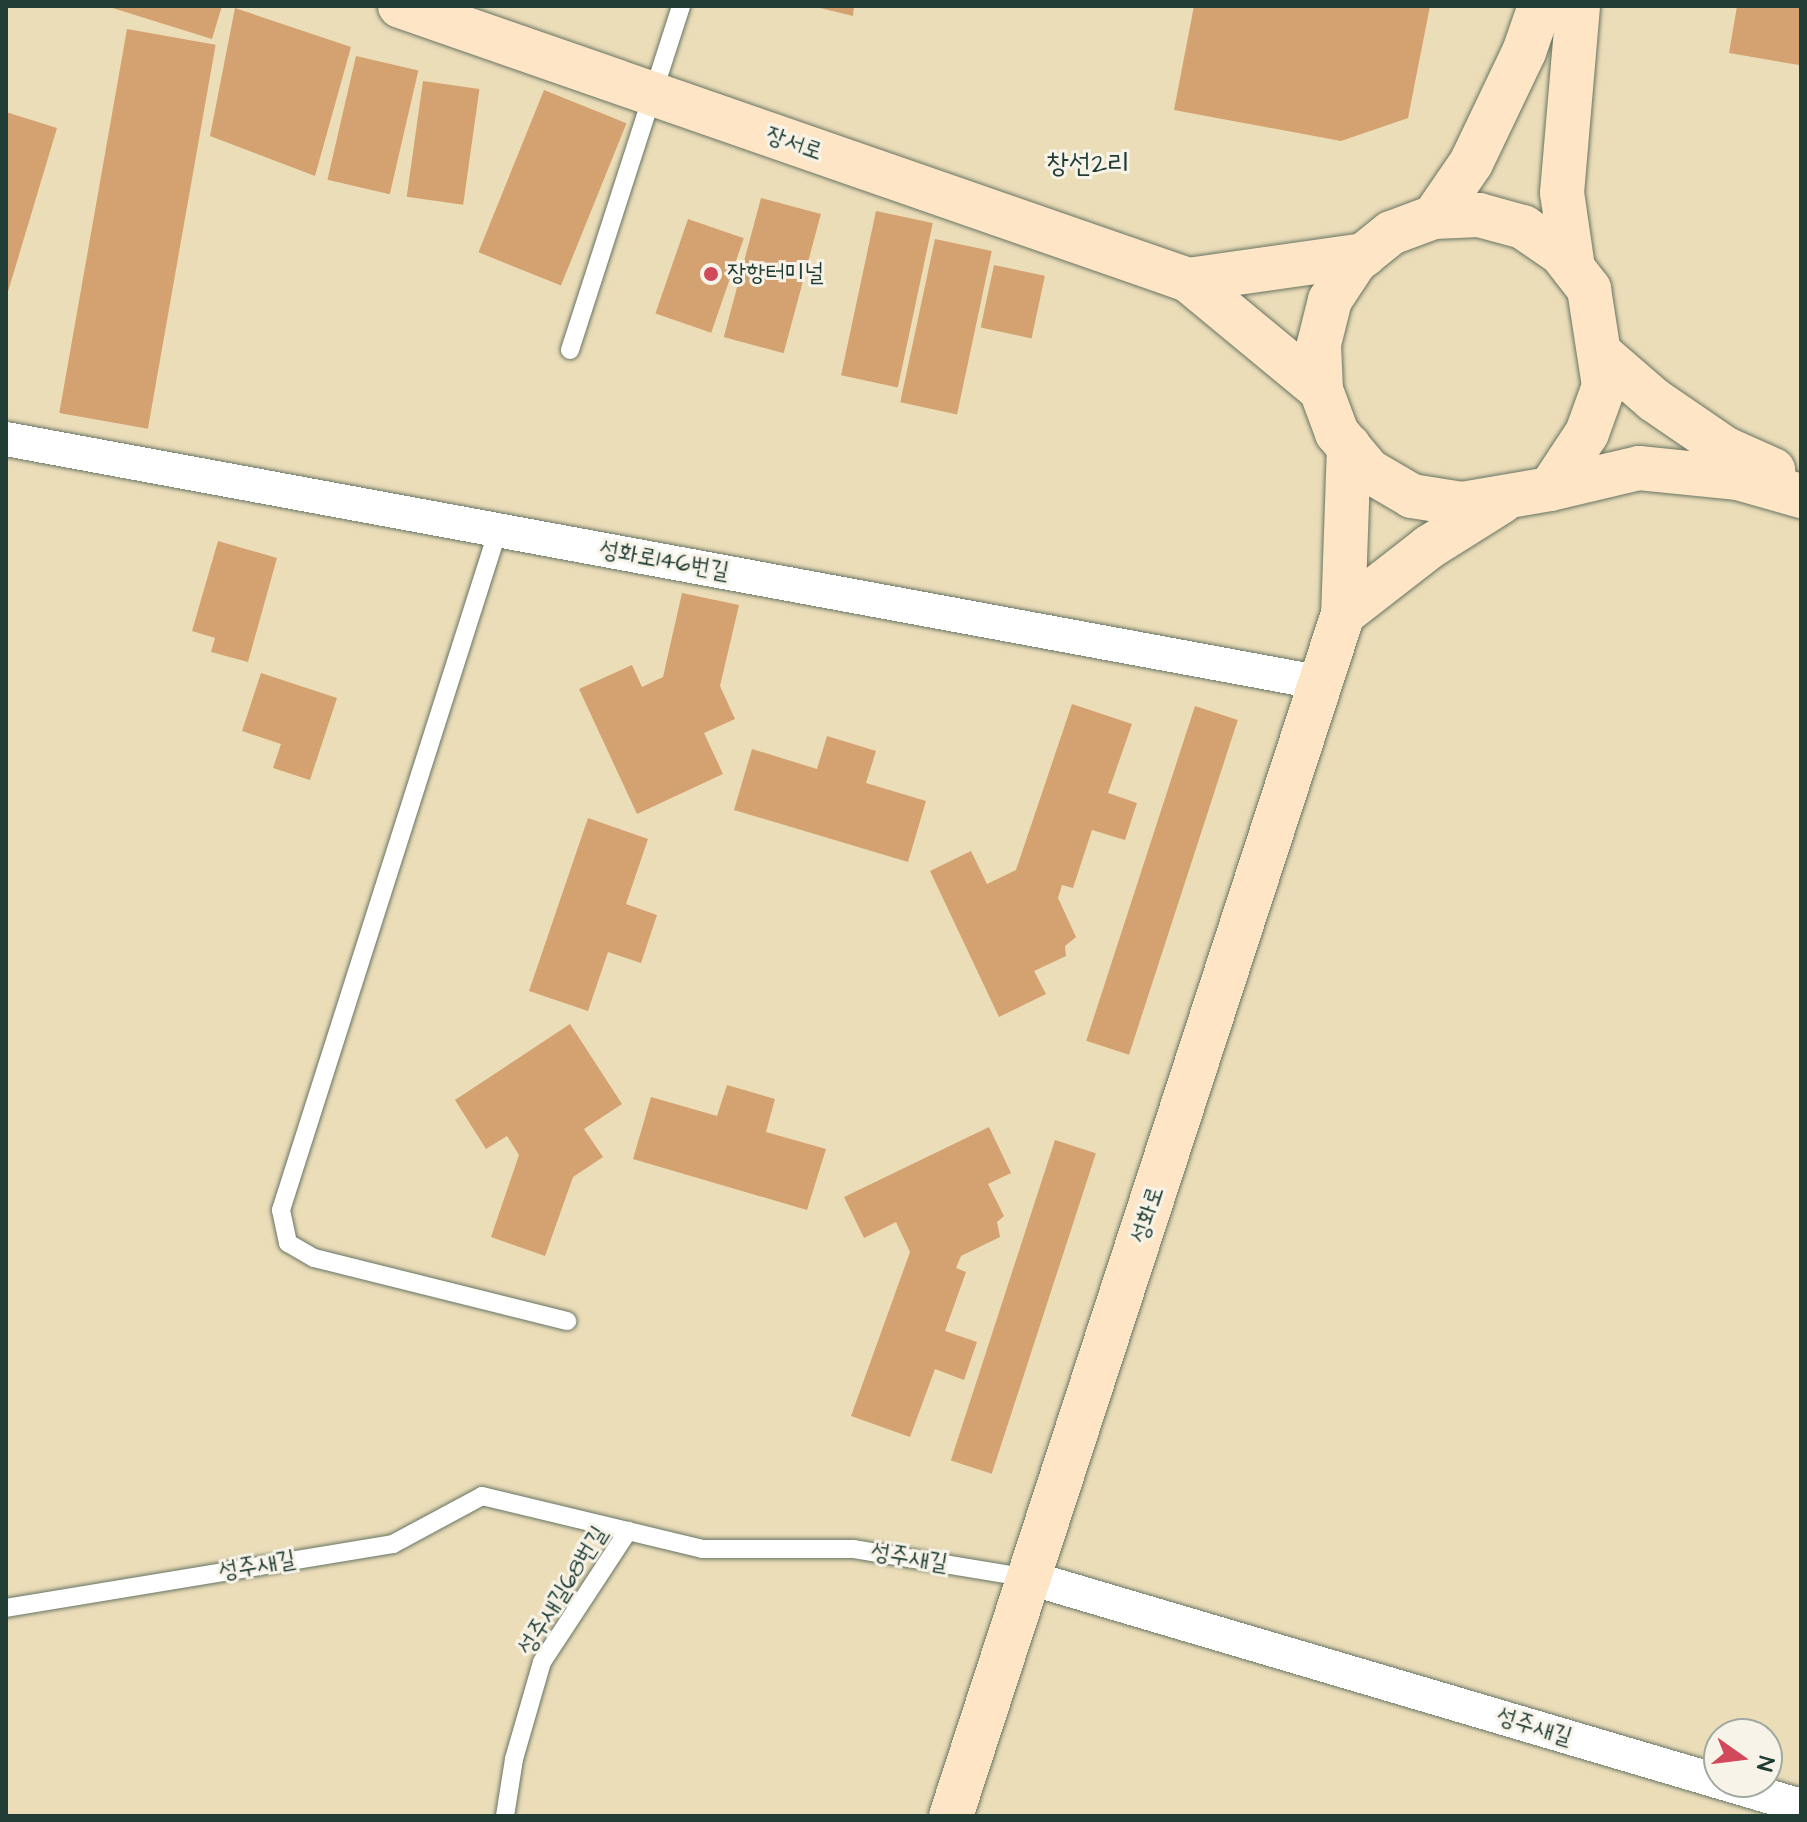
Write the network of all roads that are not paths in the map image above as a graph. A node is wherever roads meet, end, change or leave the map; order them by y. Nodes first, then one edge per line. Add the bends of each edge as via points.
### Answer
1 (400, 6) edge
2 (681, 6) edge
3 (1540, 6) edge
4 (1578, 6) edge
5 (652, 96) junction
6 (1434, 217) junction
7 (1364, 255) junction
8 (1573, 268) junction
9 (1188, 280) junction
10 (570, 350) dead end
11 (1601, 354) junction
12 (1321, 390) junction
13 (6, 439) edge
14 (1349, 446) junction
15 (1801, 482) edge
16 (1530, 493) junction
17 (1801, 496) edge
18 (498, 530) junction
19 (1343, 614) junction
20 (1322, 683) junction
21 (567, 1321) dead end
22 (628, 1531) junction
23 (1030, 1578) junction
24 (6, 1608) edge
25 (1801, 1806) edge
26 (505, 1816) edge
27 (951, 1816) edge

1 - 5 main road, 장서로
2 - 5 lane
3 - 6 main road via 1471,163
4 - 8 main road via 1562,193
5 - 9 main road, 장서로
5 - 10 lane
6 - 7 main road via 1391,233
6 - 8 main road via 1479,215 1523,227
7 - 9 main road
7 - 12 main road via 1330,300 1319,344
8 - 11 main road via 1589,289
9 - 12 main road
11 - 15 main road via 1654,400 1724,448
11 - 16 main road via 1604,386 1587,433
12 - 14 main road via 1337,433
13 - 18 street, 성화로146번길
14 - 16 main road via 1369,471 1412,496 1462,504
14 - 19 main road, 성화로
16 - 17 main road via 1639,468 1738,478
16 - 19 main road via 1429,547
18 - 20 street, 성화로146번길
18 - 21 lane via 281,1210 288,1243 314,1258
19 - 20 main road, 성화로
20 - 23 main road, 성화로
22 - 23 lane, 성주새길 via 702,1549 854,1549
22 - 24 lane, 성주새길 via 482,1496 393,1544
22 - 26 lane, 성주새길68번길 via 542,1662 514,1759
23 - 25 street, 성주새길
23 - 27 main road, 성화로

